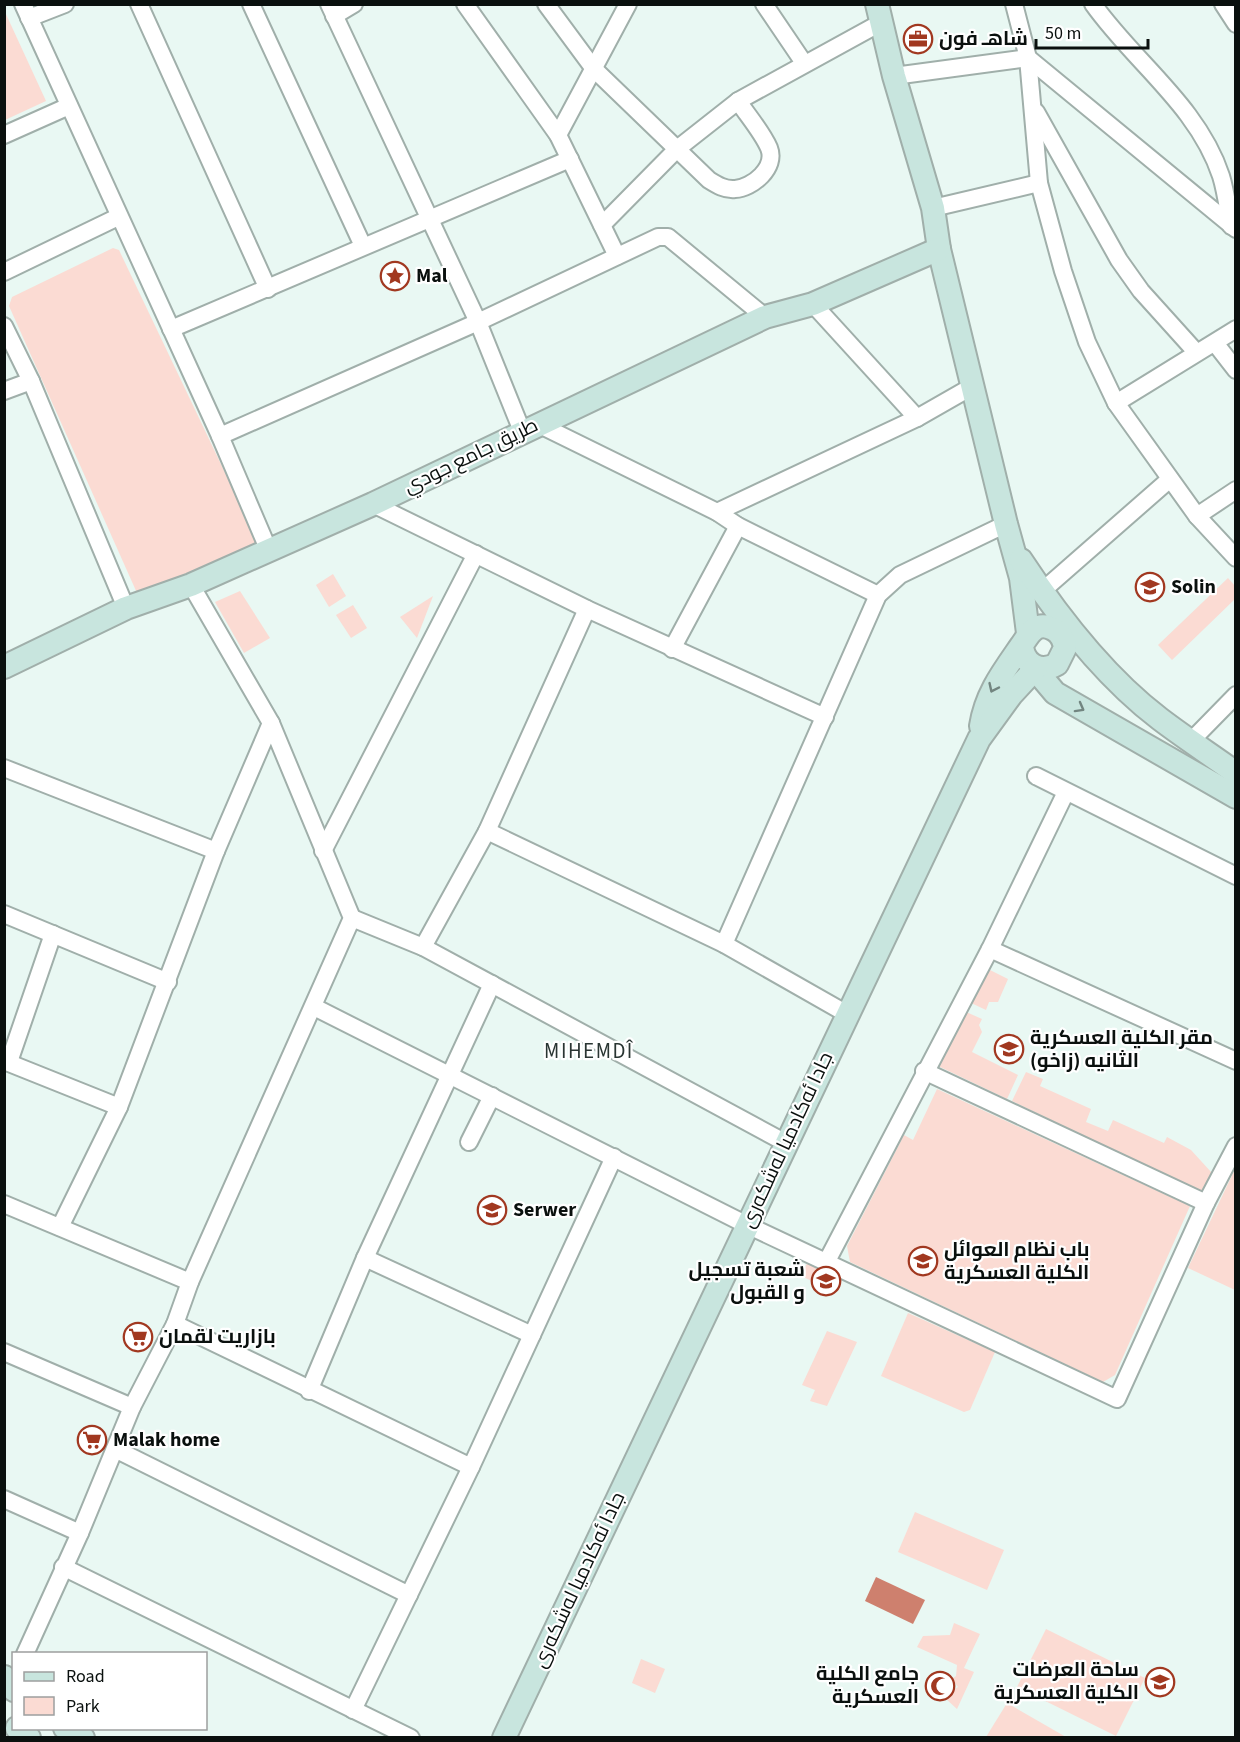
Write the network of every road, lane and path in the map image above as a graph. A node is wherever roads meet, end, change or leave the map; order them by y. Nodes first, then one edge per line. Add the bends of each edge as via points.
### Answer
1 (65, 4) edge
2 (139, 4) edge
3 (251, 4) edge
4 (354, 4) edge
5 (465, 4) edge
6 (546, 4) edge
7 (628, 4) edge
8 (764, 4) edge
9 (1014, 4) edge
10 (1093, 4) edge
11 (1223, 4) edge
12 (332, 10) edge
13 (26, 11) edge
14 (879, 14) edge
15 (1236, 24) edge
16 (1028, 58) junction
17 (804, 63) junction
18 (594, 69) junction
19 (894, 76) junction
20 (738, 101) junction
21 (69, 106) junction
22 (1033, 106) junction
23 (4, 135) edge
24 (558, 135) junction
25 (677, 149) junction
26 (570, 159) junction
27 (1039, 183) junction
28 (933, 208) junction
29 (118, 217) junction
30 (429, 218) junction
31 (602, 225) junction
32 (1233, 228) edge
33 (363, 246) junction
34 (939, 249) junction
35 (617, 256) junction
36 (4, 272) edge
37 (268, 289) junction
38 (813, 304) junction
39 (765, 317) junction
40 (478, 322) junction
41 (4, 326) edge
42 (171, 329) junction
43 (1236, 329) edge
44 (1215, 343) junction
45 (1196, 352) junction
46 (1236, 370) edge
47 (31, 381) junction
48 (973, 386) junction
49 (4, 391) edge
50 (1116, 403) junction
51 (917, 418) junction
52 (530, 428) junction
53 (220, 436) junction
54 (1170, 479) junction
55 (1236, 490) edge
56 (373, 504) junction
57 (717, 512) junction
58 (1197, 516) junction
59 (1006, 524) junction
60 (738, 526) junction
61 (269, 551) junction
62 (1015, 551) junction
63 (476, 554) junction
64 (1236, 558) edge
65 (191, 585) junction
66 (1041, 592) junction
67 (878, 596) junction
68 (126, 608) junction
69 (587, 609) junction
70 (1057, 632) junction
71 (1025, 639) junction
72 (672, 649) junction
73 (1089, 649) junction
74 (5, 664) edge
75 (1038, 668) junction
76 (1236, 695) edge
77 (825, 717) junction
78 (271, 723) junction
79 (979, 739) junction
80 (1191, 741) junction
81 (4, 768) edge
82 (1236, 773) edge
83 (1036, 776) dead end
84 (1066, 792) junction
85 (1236, 797) edge
86 (486, 831) junction
87 (216, 851) junction
88 (323, 851) junction
89 (1236, 876) edge
90 (4, 914) edge
91 (352, 918) junction
92 (53, 934) junction
93 (724, 944) junction
94 (423, 947) junction
95 (990, 949) junction
96 (168, 982) junction
97 (492, 984) junction
98 (314, 1007) junction
99 (847, 1014) junction
100 (1236, 1061) edge
101 (7, 1062) edge
102 (924, 1071) junction
103 (448, 1074) junction
104 (492, 1096) junction
105 (119, 1107) junction
106 (469, 1142) dead end
107 (786, 1143) junction
108 (1236, 1146) edge
109 (614, 1157) junction
110 (1206, 1203) junction
111 (4, 1204) edge
112 (747, 1226) junction
113 (60, 1227) junction
114 (365, 1258) junction
115 (827, 1261) junction
116 (190, 1282) junction
117 (175, 1324) junction
118 (532, 1335) junction
119 (4, 1352) edge
120 (309, 1391) junction
121 (132, 1407) junction
122 (114, 1449) junction
123 (471, 1467) junction
124 (4, 1499) edge
125 (80, 1533) junction
126 (63, 1567) junction
127 (409, 1595) junction
128 (25, 1652) edge
129 (353, 1710) junction
130 (69, 1730) edge
131 (83, 1737) edge
132 (411, 1737) edge
133 (504, 1737) edge

1 - 13 street
2 - 37 street
3 - 33 street
4 - 12 street
5 - 24 street
6 - 18 street
7 - 18 street
8 - 17 street
9 - 16 street
10 - 32 street via 1202,135 1221,177
11 - 15 street
12 - 30 street
13 - 21 street
14 - 17 street
14 - 19 main road
16 - 19 street
16 - 22 street
16 - 32 street
17 - 20 street
18 - 24 street
18 - 25 street
19 - 28 main road
20 - 25 street
20 - 25 street via 770,150 769,166 759,178 745,188 721,187
21 - 23 street
21 - 29 street
22 - 27 street
22 - 45 street via 1119,260 1141,291
24 - 26 street
25 - 31 street
26 - 30 street
26 - 31 street
27 - 28 street
27 - 50 street via 1087,342
28 - 34 main road
29 - 36 street
29 - 42 street
30 - 33 street
30 - 40 street
31 - 35 street
33 - 37 street
34 - 38 main road, طريق جامع جودي
34 - 48 main road
35 - 39 street via 646,241 669,237
35 - 40 street
37 - 42 street
38 - 39 main road, طريق جامع جودي
38 - 51 street
39 - 52 main road, طريق جامع جودي
40 - 52 street
40 - 53 street
41 - 47 street
42 - 53 street
43 - 44 street
44 - 45 street
44 - 46 street
45 - 50 street
47 - 49 street
47 - 68 street
48 - 51 street
48 - 59 main road
50 - 54 street
51 - 57 street
52 - 56 main road, طريق جامع جودي
52 - 57 street
53 - 61 street
54 - 58 street
54 - 66 street
55 - 58 street
56 - 61 main road, طريق جامع جودي
56 - 63 street
57 - 60 street
58 - 64 street
59 - 62 main road
59 - 67 street via 900,575
60 - 67 street
60 - 72 street
61 - 65 main road, طريق جامع جودي
62 - 66 main road
62 - 71 main road
63 - 69 street
63 - 88 street
65 - 68 main road, طريق جامع جودي
65 - 78 street
66 - 70 main road
66 - 73 main road
67 - 77 street
68 - 74 main road, طريق جامع جودي
69 - 72 street
69 - 86 street
70 - 71 main road via 1044,626
70 - 73 main road via 1074,646
70 - 75 main road via 1065,648 1061,660 1052,667
71 - 75 main road via 1025,658
71 -> 79 main road via 988,698
72 - 77 street
73 - 80 main road via 1134,696
75 - 79 main road via 1011,695
75 -> 85 main road via 1055,693
76 - 80 street
77 - 93 street
78 - 87 street
78 - 88 street
79 - 99 main road, جادا ئه‌كادميا له‌شكه‌رى
80 - 82 main road
81 - 87 street
83 - 84 street
84 - 89 street
84 - 95 street
86 - 93 street
86 - 94 street
87 - 96 street
88 - 91 street
90 - 92 street
91 - 94 street
91 - 98 street
92 - 96 street
92 - 101 street
93 - 99 street
94 - 97 street
95 - 100 street
95 - 102 street
96 - 105 street
97 - 103 street
97 - 107 street
98 - 103 street
98 - 116 street
99 - 107 main road, جادا ئه‌كادميا له‌شكه‌رى
101 - 105 street
102 - 110 street
102 - 115 street
103 - 104 street
103 - 114 street
104 - 106 street
104 - 109 street
105 - 113 street
107 - 112 main road, جادا ئه‌كادميا له‌شكه‌رى
108 - 110 street
109 - 112 street
109 - 118 street
110 - 115 street via 1117,1399
111 - 113 street
112 - 115 street
112 - 133 main road, جادا ئه‌كادميا له‌شكه‌رى
113 - 116 street
114 - 118 street
114 - 120 street
116 - 117 street
117 - 120 street
117 - 121 street
118 - 123 street
119 - 121 street
120 - 123 street
121 - 122 street
122 - 125 street
122 - 127 street
123 - 127 street
124 - 125 street
125 - 126 street
126 - 128 street
126 - 129 street
127 - 129 street
129 - 132 street
130 - 131 main road

